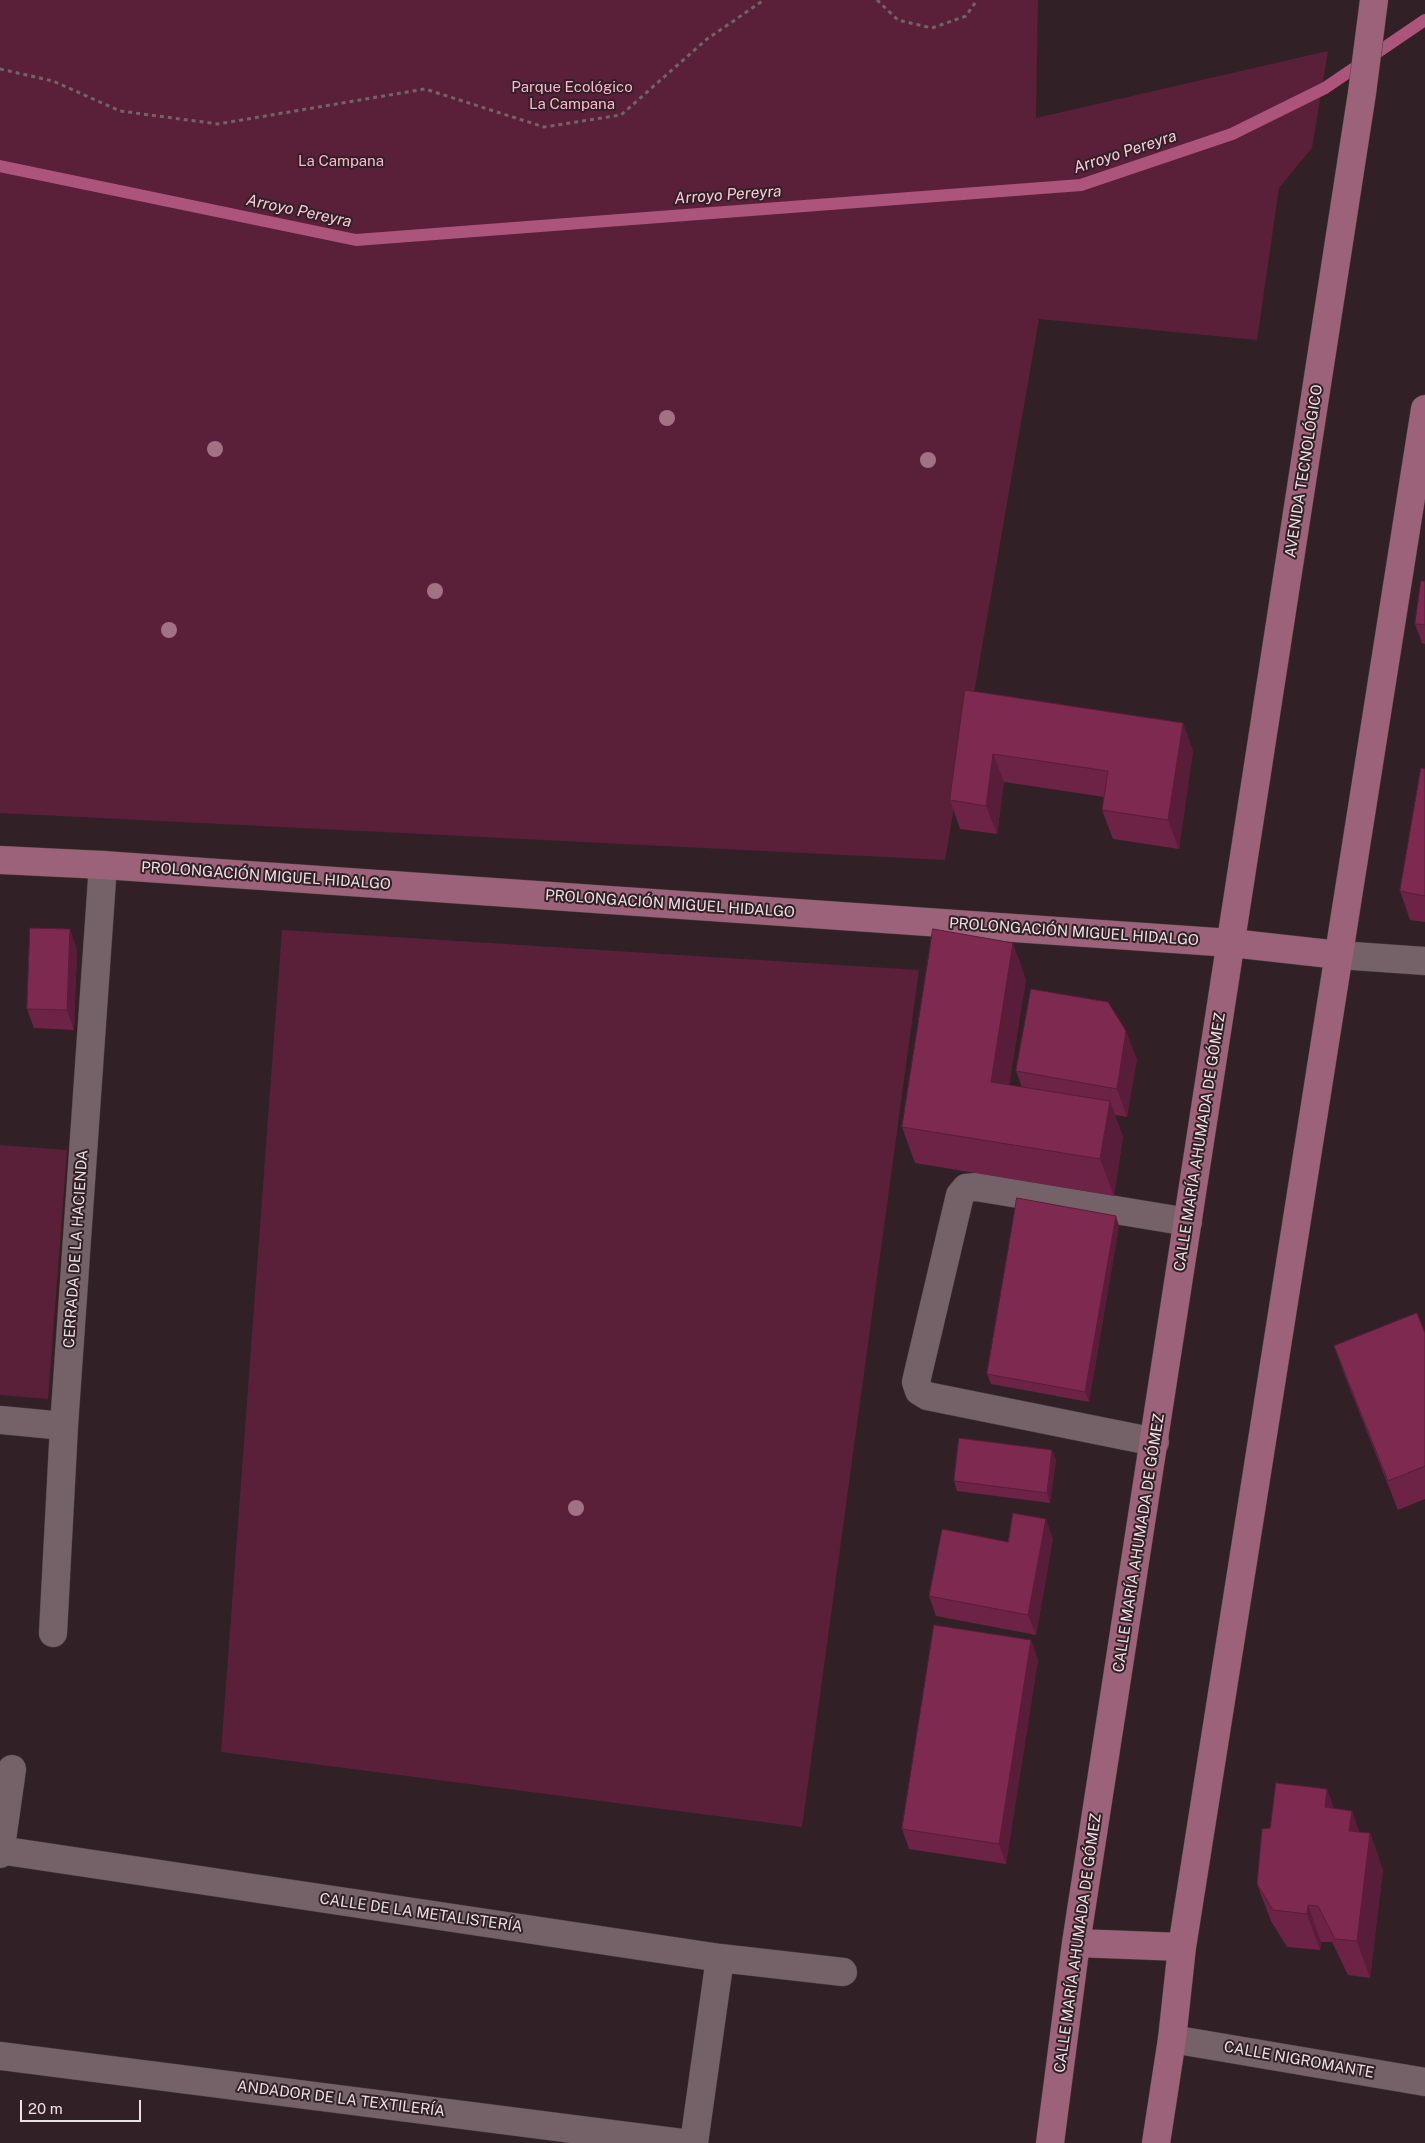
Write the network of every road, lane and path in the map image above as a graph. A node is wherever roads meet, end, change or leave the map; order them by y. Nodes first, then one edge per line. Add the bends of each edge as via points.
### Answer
1 (764, 0) edge
2 (876, 0) edge
3 (977, 0) edge
4 (1374, 0) edge
5 (0, 69) edge
6 (1425, 409) edge
7 (0, 860) edge
8 (103, 865) junction
9 (1231, 943) junction
10 (1339, 955) junction
11 (1425, 961) edge
12 (1188, 1222) junction
13 (0, 1420) edge
14 (64, 1426) junction
15 (1154, 1442) junction
16 (53, 1633) dead end
17 (12, 1769) dead end
18 (0, 1850) edge
19 (0, 1854) edge
20 (1076, 1943) junction
21 (1182, 1947) junction
22 (720, 1958) junction
23 (843, 1972) dead end
24 (1172, 2039) junction
25 (0, 2056) edge
26 (1425, 2082) edge
27 (682, 2143) edge
28 (694, 2143) edge
29 (1050, 2143) edge
30 (1156, 2143) edge

1 - 5 path via 707,38 621,115 544,127 425,89 218,124 120,111 53,81
2 - 3 path via 898,20 932,28 966,16
4 - 9 main road, AVENIDA TECNOLÓGICO
6 - 10 main road
7 - 8 main road, PROLONGACIÓN MIGUEL HIDALGO
8 - 9 main road, PROLONGACIÓN MIGUEL HIDALGO
8 - 14 street, CERRADA DE LA HACIENDA
9 - 10 main road, PROLONGACIÓN MIGUEL HIDALGO
9 - 12 main road, CALLE MARÍA AHUMADA DE GÓMEZ
10 - 11 street
10 - 21 main road
12 - 15 main road, CALLE MARÍA AHUMADA DE GÓMEZ
12 - 15 street via 976,1187 966,1188 960,1195 916,1382 919,1391 927,1396
13 - 14 street
14 - 16 street, CERRADA DE LA HACIENDA
15 - 20 main road, CALLE MARÍA AHUMADA DE GÓMEZ
17 - 18 street
18 - 19 street
18 - 22 street, CALLE DE LA METALISTERÍA
20 - 21 main road
20 - 29 main road, CALLE MARÍA AHUMADA DE GÓMEZ
21 - 24 main road
22 - 23 street, CALLE DE LA METALISTERÍA
22 - 28 street
24 - 26 street, CALLE NIGROMANTE
24 - 30 main road
25 - 27 street, ANDADOR DE LA TEXTILERÍA

